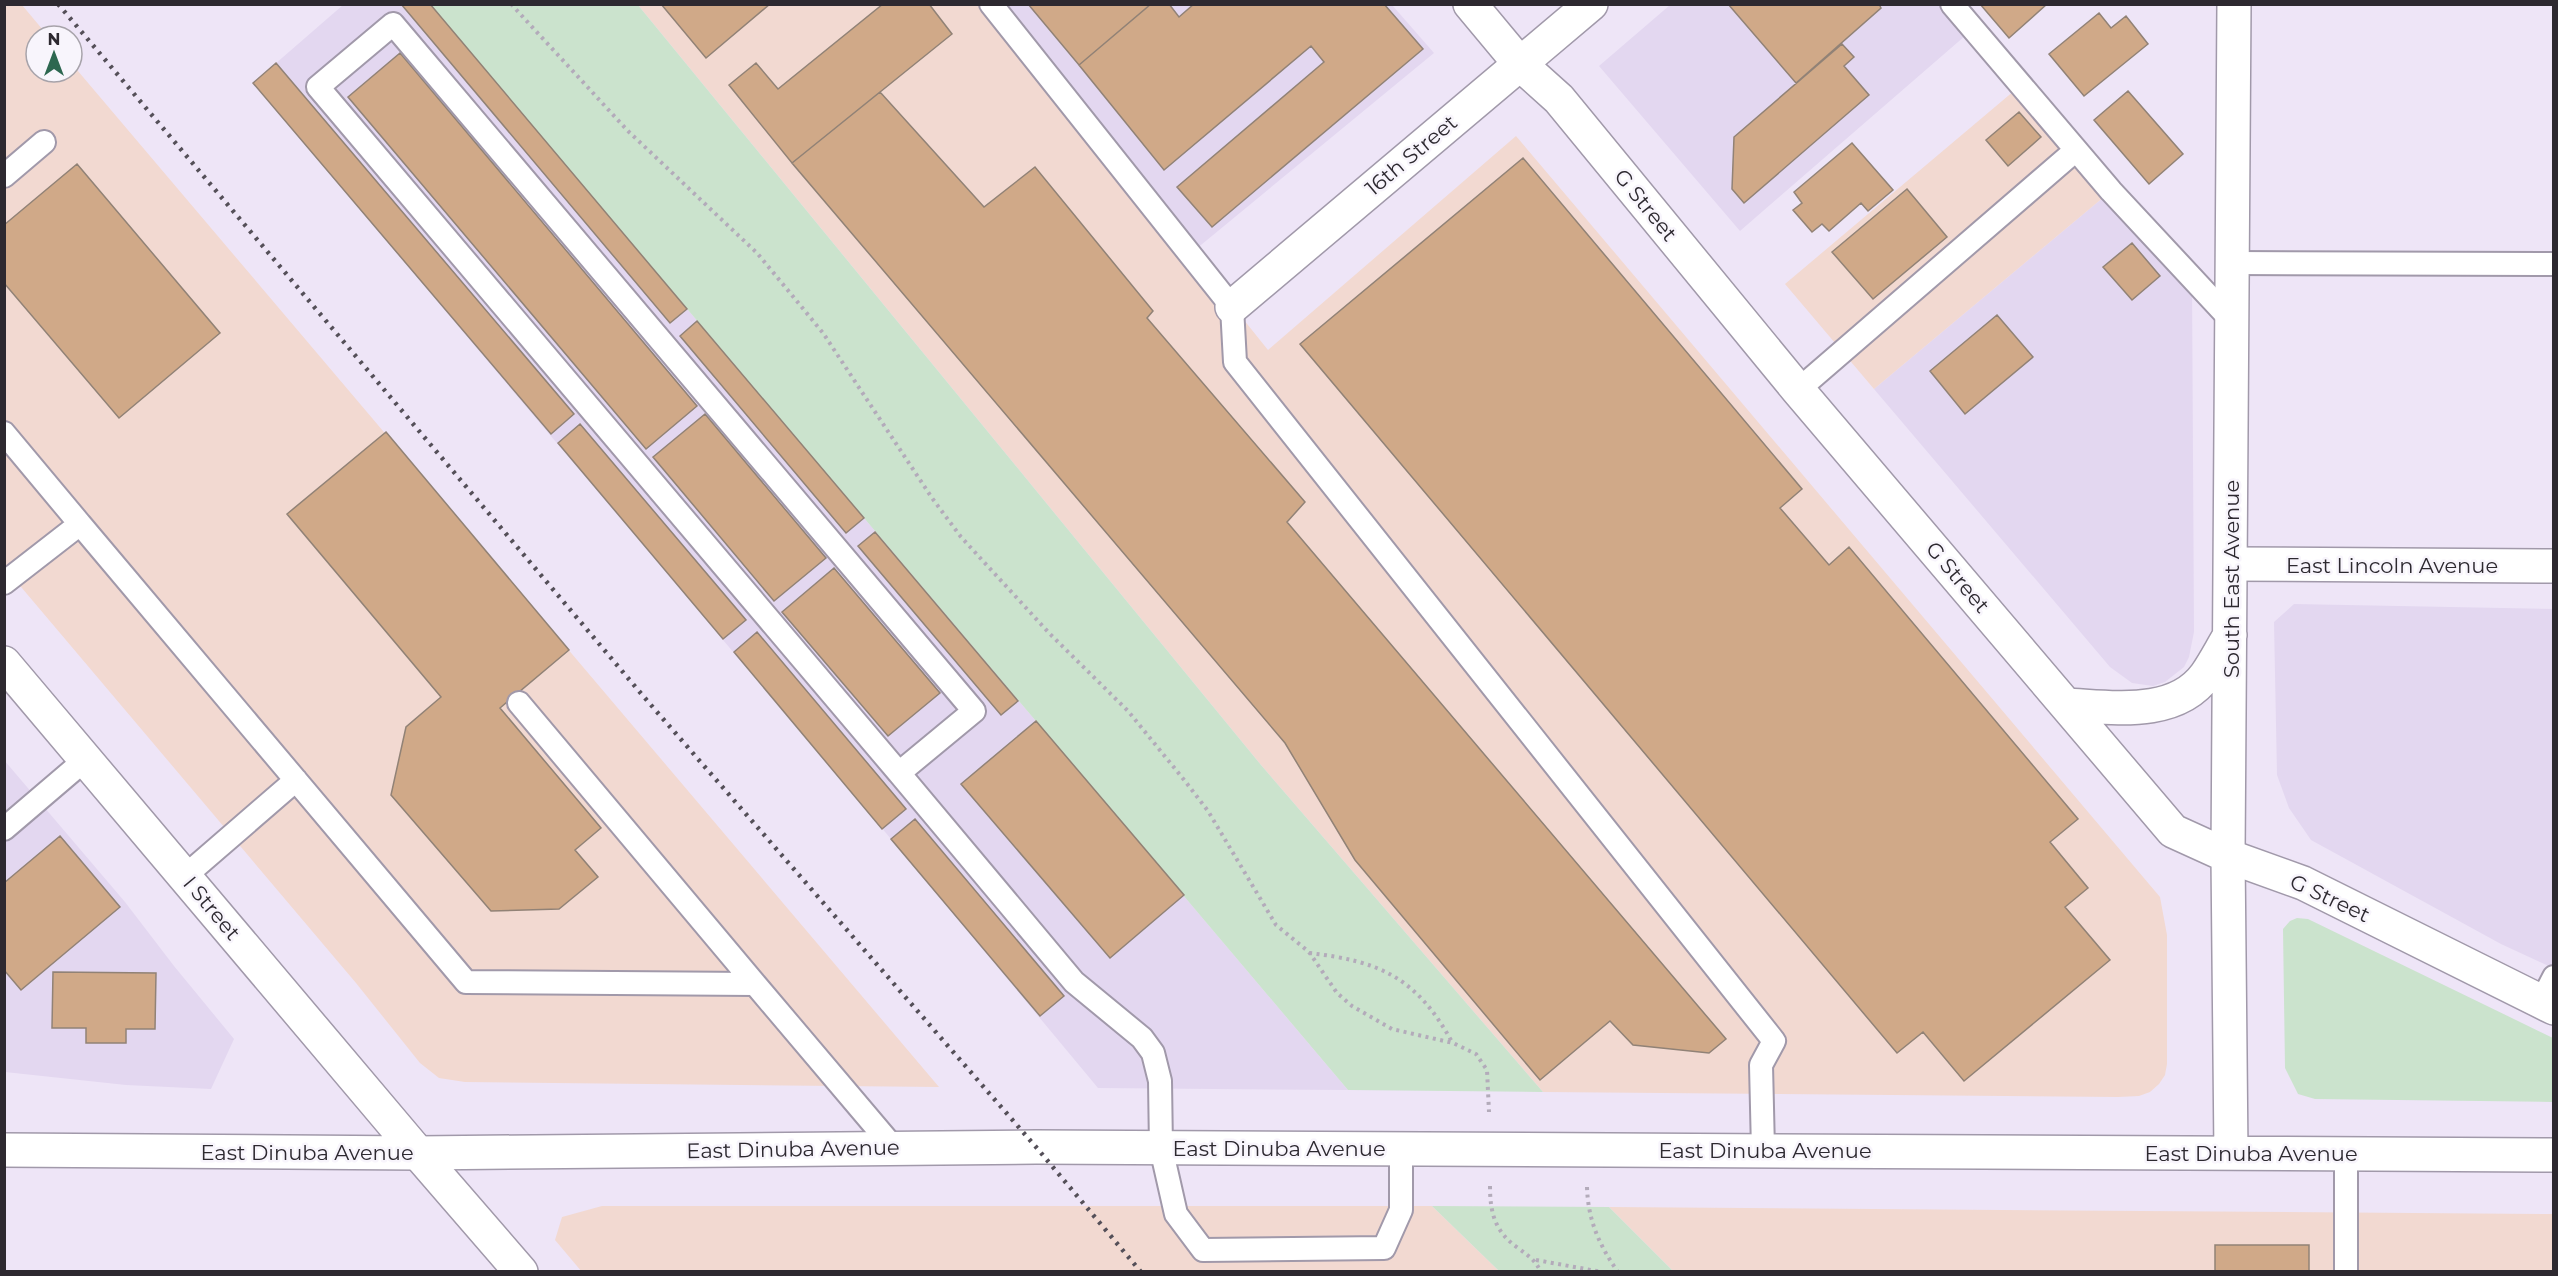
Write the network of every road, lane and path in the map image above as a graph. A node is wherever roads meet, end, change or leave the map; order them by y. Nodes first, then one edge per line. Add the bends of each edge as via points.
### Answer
1 (512, 4) edge
2 (991, 4) edge
3 (1470, 4) edge
4 (1591, 4) edge
5 (1952, 4) edge
6 (2234, 4) edge
7 (1520, 63) junction
8 (44, 142) dead end
9 (2076, 150) junction
10 (4, 176) edge
11 (2233, 263) junction
12 (2553, 264) edge
13 (1232, 307) junction
14 (2232, 321) junction
15 (1798, 390) junction
16 (4, 433) edge
17 (80, 524) junction
18 (2231, 564) junction
19 (2553, 566) edge
20 (4, 583) edge
21 (2230, 633) junction
22 (4, 663) edge
23 (519, 703) dead end
24 (2066, 705) junction
25 (86, 759) junction
26 (899, 774) junction
27 (296, 780) junction
28 (4, 829) edge
29 (2228, 856) junction
30 (185, 876) junction
31 (1309, 952) junction
32 (755, 984) junction
33 (2549, 996) edge
34 (1453, 1043) junction
35 (1489, 1101) dead end
36 (892, 1147) junction
37 (1161, 1148) junction
38 (1401, 1149) junction
39 (4, 1150) edge
40 (1586, 1150) junction
41 (1763, 1150) junction
42 (418, 1153) junction
43 (2231, 1153) junction
44 (2346, 1154) junction
45 (2553, 1155) edge
46 (1490, 1206) dead end
47 (1536, 1260) junction
48 (521, 1272) edge
49 (1541, 1272) edge
50 (1602, 1272) edge
51 (1618, 1272) edge
52 (2346, 1272) edge

1 - 31 path via 628,131 757,253 823,333 962,537 1050,634 1128,711 1208,811 1276,925
2 - 13 lane
3 - 7 street, G Street
4 - 7 street, 16th Street
5 - 9 lane
6 - 11 street, South East Avenue
7 - 13 street, 16th Street
7 - 15 street, G Street via 1559,99
8 - 10 lane
9 - 14 lane
9 - 15 lane
11 - 12 lane
11 - 14 street, South East Avenue
13 - 41 lane via 1235,363 1774,1041 1761,1065
14 - 18 street, South East Avenue
15 - 24 street, G Street
16 - 17 lane
17 - 20 lane
17 - 27 lane
18 - 19 street, East Lincoln Avenue
18 - 21 street, South East Avenue
21 - 24 street via 2205,675 2180,697 2149,706
21 - 29 street, South East Avenue
22 - 25 street, I Street
23 - 32 lane
24 - 29 street, G Street via 2173,831
25 - 28 lane
25 - 30 street, I Street
26 - 26 lane via 318,87 393,24 974,711
26 - 37 lane via 1074,982 1142,1038 1153,1053 1160,1081
27 - 30 lane
27 - 32 lane via 466,982
29 - 33 street, G Street via 2303,883
29 - 43 street, South East Avenue
30 - 42 street, I Street
31 - 34 path via 1337,993 1369,1017 1392,1029
31 - 34 path via 1350,957 1398,976 1423,999
32 - 36 lane
34 - 35 path via 1483,1060 1488,1070
36 - 37 street, East Dinuba Avenue
36 - 42 street, East Dinuba Avenue
37 - 38 street, East Dinuba Avenue
37 - 38 lane via 1176,1214 1203,1250 1384,1248 1401,1210
38 - 40 street, East Dinuba Avenue
39 - 42 street, East Dinuba Avenue
40 - 41 street, East Dinuba Avenue
40 - 51 path via 1587,1207 1594,1231
41 - 43 street, East Dinuba Avenue
42 - 48 street, I Street
43 - 44 street, East Dinuba Avenue
44 - 45 street, East Dinuba Avenue
44 - 52 lane
46 - 47 path via 1496,1228
47 - 49 path
47 - 50 path

